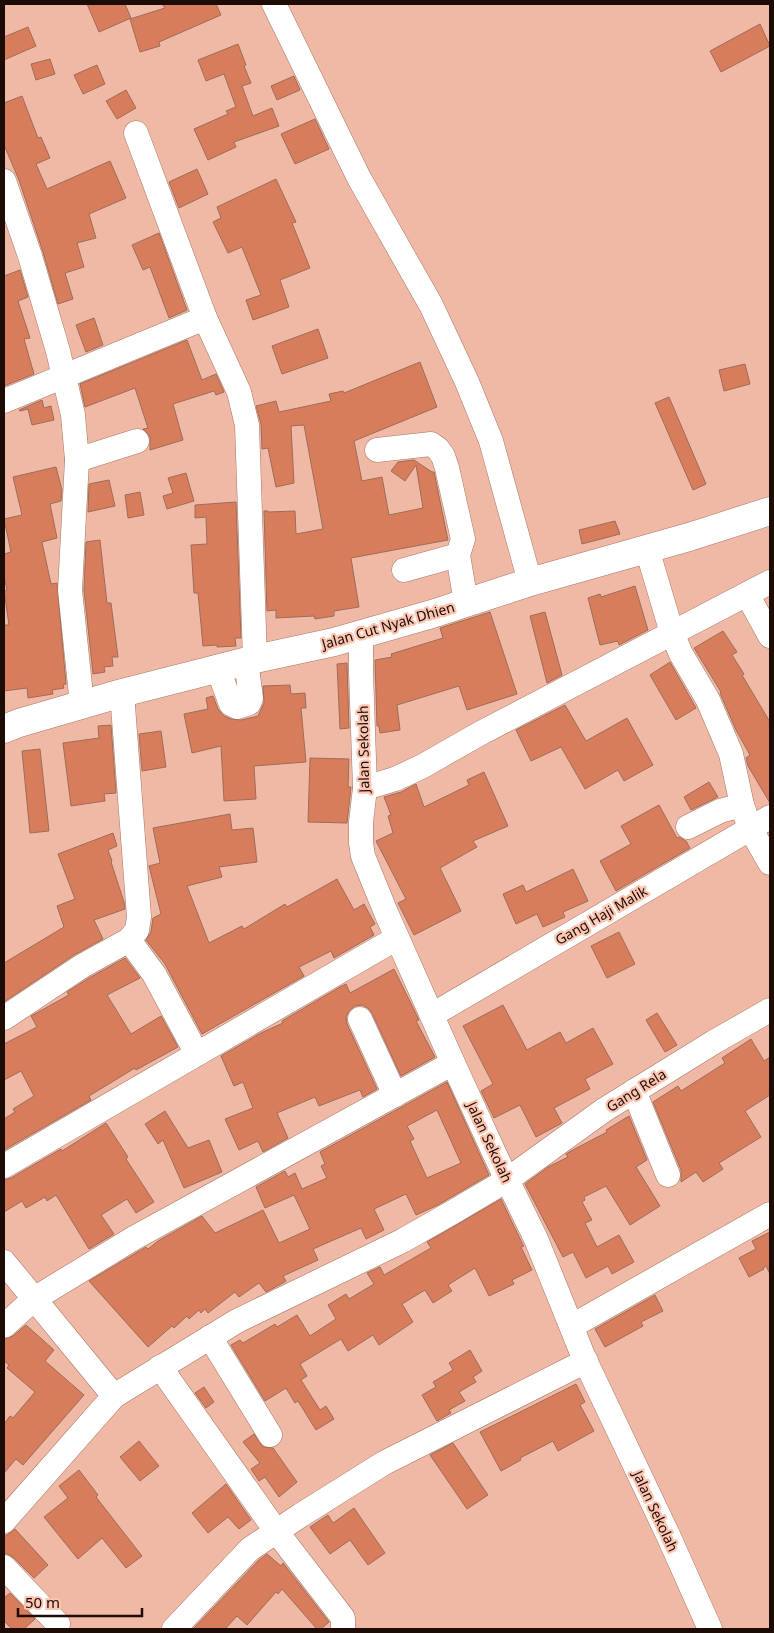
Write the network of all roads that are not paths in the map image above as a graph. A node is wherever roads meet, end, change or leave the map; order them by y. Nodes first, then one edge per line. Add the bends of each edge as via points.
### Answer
1 (274, 4) edge
2 (136, 133) dead end
3 (4, 181) edge
4 (205, 318) junction
5 (64, 376) junction
6 (4, 401) edge
7 (137, 441) dead end
8 (376, 450) dead end
9 (77, 460) junction
10 (770, 511) edge
11 (647, 549) junction
12 (458, 555) junction
13 (404, 570) dead end
14 (530, 582) junction
15 (770, 582) edge
16 (746, 594) junction
17 (466, 603) junction
18 (672, 633) junction
19 (361, 634) junction
20 (770, 636) edge
21 (251, 660) junction
22 (218, 669) junction
23 (122, 693) junction
24 (82, 704) junction
25 (4, 729) edge
26 (365, 788) junction
27 (742, 805) junction
28 (760, 822) edge
29 (688, 826) dead end
30 (770, 863) edge
31 (397, 938) junction
32 (130, 940) junction
33 (770, 1010) edge
34 (432, 1015) junction
35 (4, 1018) edge
36 (360, 1019) dead end
37 (197, 1054) junction
38 (453, 1064) junction
39 (634, 1091) junction
40 (395, 1096) junction
41 (4, 1166) edge
42 (668, 1174) dead end
43 (507, 1180) junction
44 (770, 1214) edge
45 (4, 1262) edge
46 (34, 1298) junction
47 (4, 1326) edge
48 (572, 1326) junction
49 (210, 1337) junction
50 (586, 1361) junction
51 (160, 1367) junction
52 (114, 1396) junction
53 (270, 1435) dead end
54 (4, 1521) edge
55 (276, 1531) junction
56 (4, 1567) edge
57 (58, 1624) dead end
58 (174, 1629) edge
59 (343, 1629) edge
60 (710, 1629) edge

1 - 14 street via 358,178 431,305 467,382 491,441
2 - 4 street
3 - 5 street via 30,256
4 - 5 street
4 - 21 street via 239,392 247,425
5 - 6 street
5 - 9 street via 73,415
7 - 9 street
8 - 12 street via 422,444 431,444 438,449 447,468 463,539
9 - 24 street via 70,590
10 - 11 main road, Jalan Cut Nyak Dhien
11 - 14 main road, Jalan Cut Nyak Dhien
11 - 18 street
12 - 13 street
12 - 17 street
14 - 17 main road, Jalan Cut Nyak Dhien
15 - 16 street
16 - 18 street
16 - 20 street
17 - 19 main road, Jalan Cut Nyak Dhien
18 - 26 street via 416,770
18 - 27 street via 708,700 730,754
19 - 21 main road, Jalan Cut Nyak Dhien
19 - 26 street, Jalan Sekolah
21 - 22 main road, Jalan Cut Nyak Dhien
21 - 22 street via 249,703 231,704
22 - 23 main road, Jalan Cut Nyak Dhien
23 - 24 main road, Jalan Cut Nyak Dhien
23 - 32 street via 139,917
24 - 25 main road, Jalan Cut Nyak Dhien
26 - 31 street, Jalan Sekolah via 361,822 363,856
27 - 28 street
27 - 29 street
28 - 30 street
28 - 34 street, Gang Haji Malik
31 - 34 street, Jalan Sekolah
31 - 37 street
32 - 35 street via 82,966
32 - 37 street via 154,974
33 - 39 street, Gang Rela
34 - 38 street, Jalan Sekolah
36 - 40 street
37 - 41 street
38 - 40 street
38 - 43 street, Jalan Sekolah
39 - 42 street
39 - 43 street, Gang Rela
40 - 46 street via 134,1238
43 - 48 street, Jalan Sekolah
43 - 49 street, Gang Rela via 402,1241
44 - 48 street
45 - 46 street
46 - 47 street
46 - 52 street
48 - 50 street, Jalan Sekolah
49 - 51 street, Gang Rela
49 - 53 street
50 - 55 street via 384,1464
50 - 60 street, Jalan Sekolah
51 - 52 street, Gang Rela
51 - 55 street
52 - 54 street, Gang Rela
55 - 58 street via 250,1549
55 - 59 street via 343,1618
56 - 57 street

